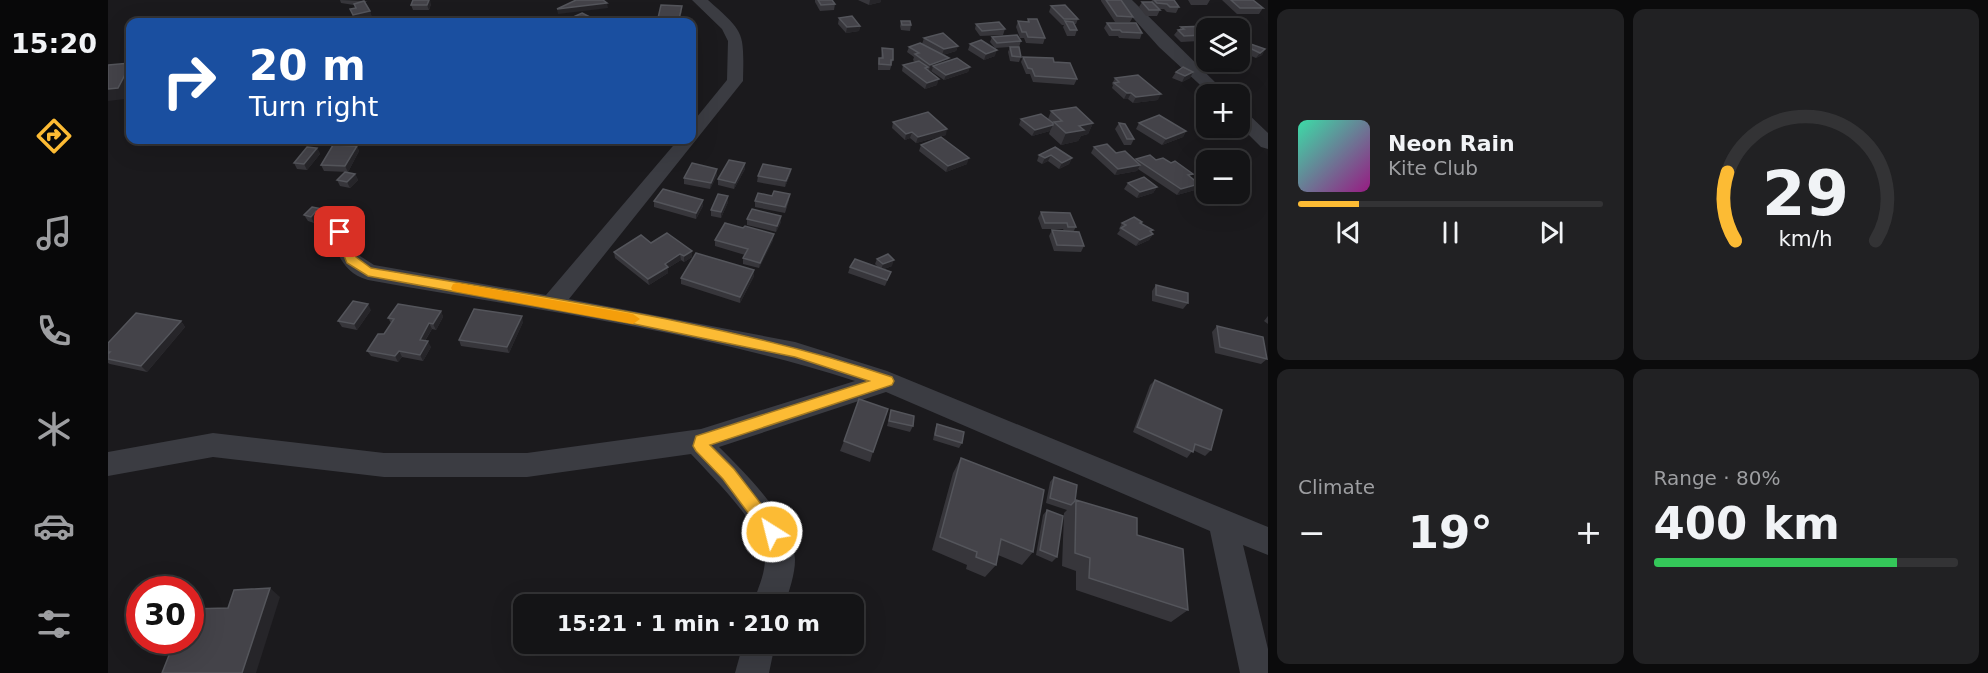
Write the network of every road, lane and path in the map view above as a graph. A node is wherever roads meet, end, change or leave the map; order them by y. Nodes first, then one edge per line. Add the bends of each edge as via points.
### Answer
1 (699, 0) edge
2 (1124, 0) edge
3 (1208, 84) edge
4 (1250, 125) edge
5 (696, 129) edge
6 (1268, 142) edge
7 (684, 144) edge
8 (340, 232) dead end
9 (552, 304) junction
10 (887, 381) junction
11 (701, 441) junction
12 (108, 464) edge
13 (1223, 522) junction
14 (1268, 541) edge
15 (772, 594) edge
16 (757, 654) edge
17 (752, 673) edge
18 (1257, 673) edge

1 - 5 street via 729,27 735,41 735,81
2 - 3 street
4 - 6 street
7 - 9 street
8 - 9 street via 351,260 368,272
9 - 10 street via 795,352
10 - 11 street
10 - 13 street
11 - 12 street via 527,465 384,465 213,445
11 - 15 street via 701,446 729,474 774,537 780,560
13 - 14 street
13 - 18 street
16 - 17 street

